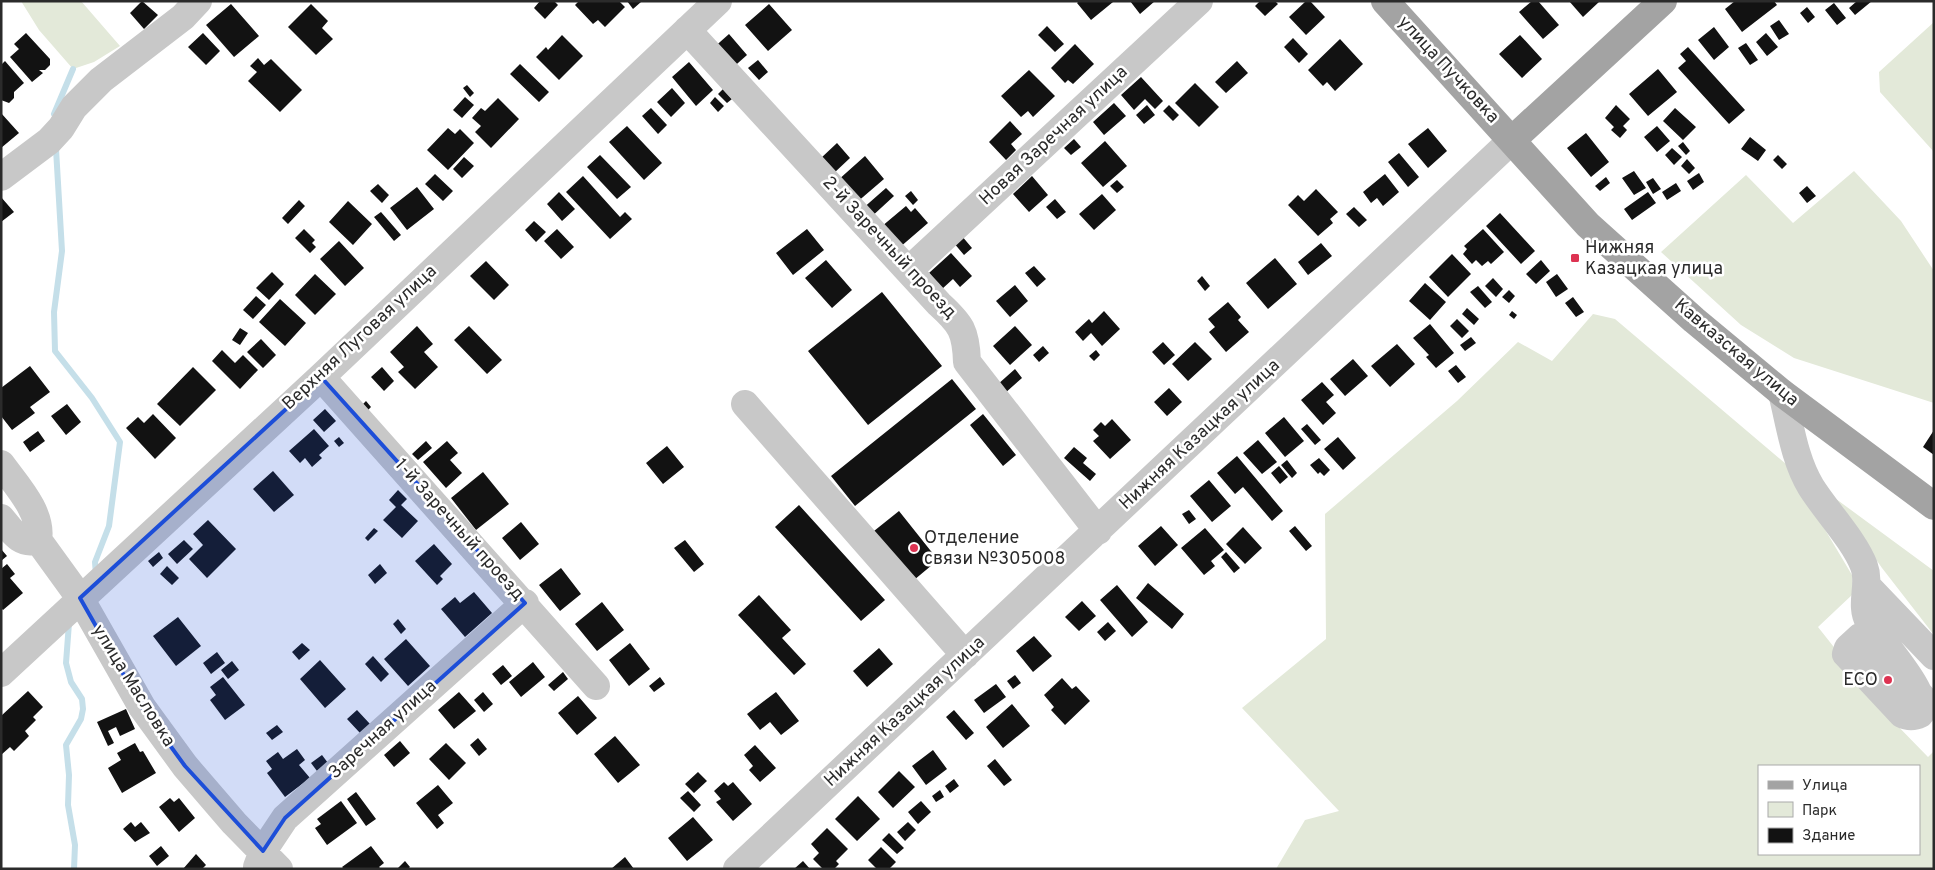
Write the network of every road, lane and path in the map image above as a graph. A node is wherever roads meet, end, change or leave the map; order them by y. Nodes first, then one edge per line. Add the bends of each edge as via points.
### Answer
1 (198, 1) edge
2 (718, 1) edge
3 (1199, 1) edge
4 (1385, 1) edge
5 (1663, 1) edge
6 (687, 30) junction
7 (1512, 140) junction
8 (1, 177) edge
9 (909, 270) junction
10 (320, 377) junction
11 (1782, 392) junction
12 (745, 404) dead end
13 (1, 464) edge
14 (1934, 506) edge
15 (1, 518) edge
16 (1098, 531) junction
17 (38, 540) junction
18 (1866, 586) junction
19 (80, 598) junction
20 (524, 603) junction
21 (965, 655) junction
22 (1934, 656) edge
23 (1, 673) edge
24 (596, 686) dead end
25 (1928, 704) dead end
26 (266, 863) edge
27 (737, 869) edge

1 - 8 street via 183,17 101,80 74,107 49,141
2 - 6 street, Верхняя Луговая улица
3 - 9 street, Новая Заречная улица
4 - 7 main road, улица Пучковка
5 - 7 main road, Нижняя Казацкая улица
6 - 9 street, 2-й Заречный проезд
6 - 10 street, Верхняя Луговая улица
7 - 11 main road, Кавказская улица via 1588,226 1694,320
7 - 16 street, Нижняя Казацкая улица
9 - 16 street, 2-й Заречный проезд via 959,322 966,340 967,362
10 - 19 street, Верхняя Луговая улица
10 - 20 street, 1-й Заречный проезд
11 - 14 main road, Кавказская улица
11 - 18 street via 1802,469 1860,558
12 - 21 street
13 - 17 street, улица Масловка via 36,518 40,529
15 - 17 street via 18,539
16 - 21 street, Нижняя Казацкая улица
17 - 19 street, улица Масловка
18 - 22 street
18 - 25 street via 1864,606 1869,622 1923,683
19 - 23 street, Верхняя Луговая улица
19 - 26 street, улица Масловка via 142,707 185,766
20 - 24 street, 1-й Заречный проезд
20 - 26 street, Заречная улица via 285,818
21 - 27 street, Нижняя Казацкая улица

